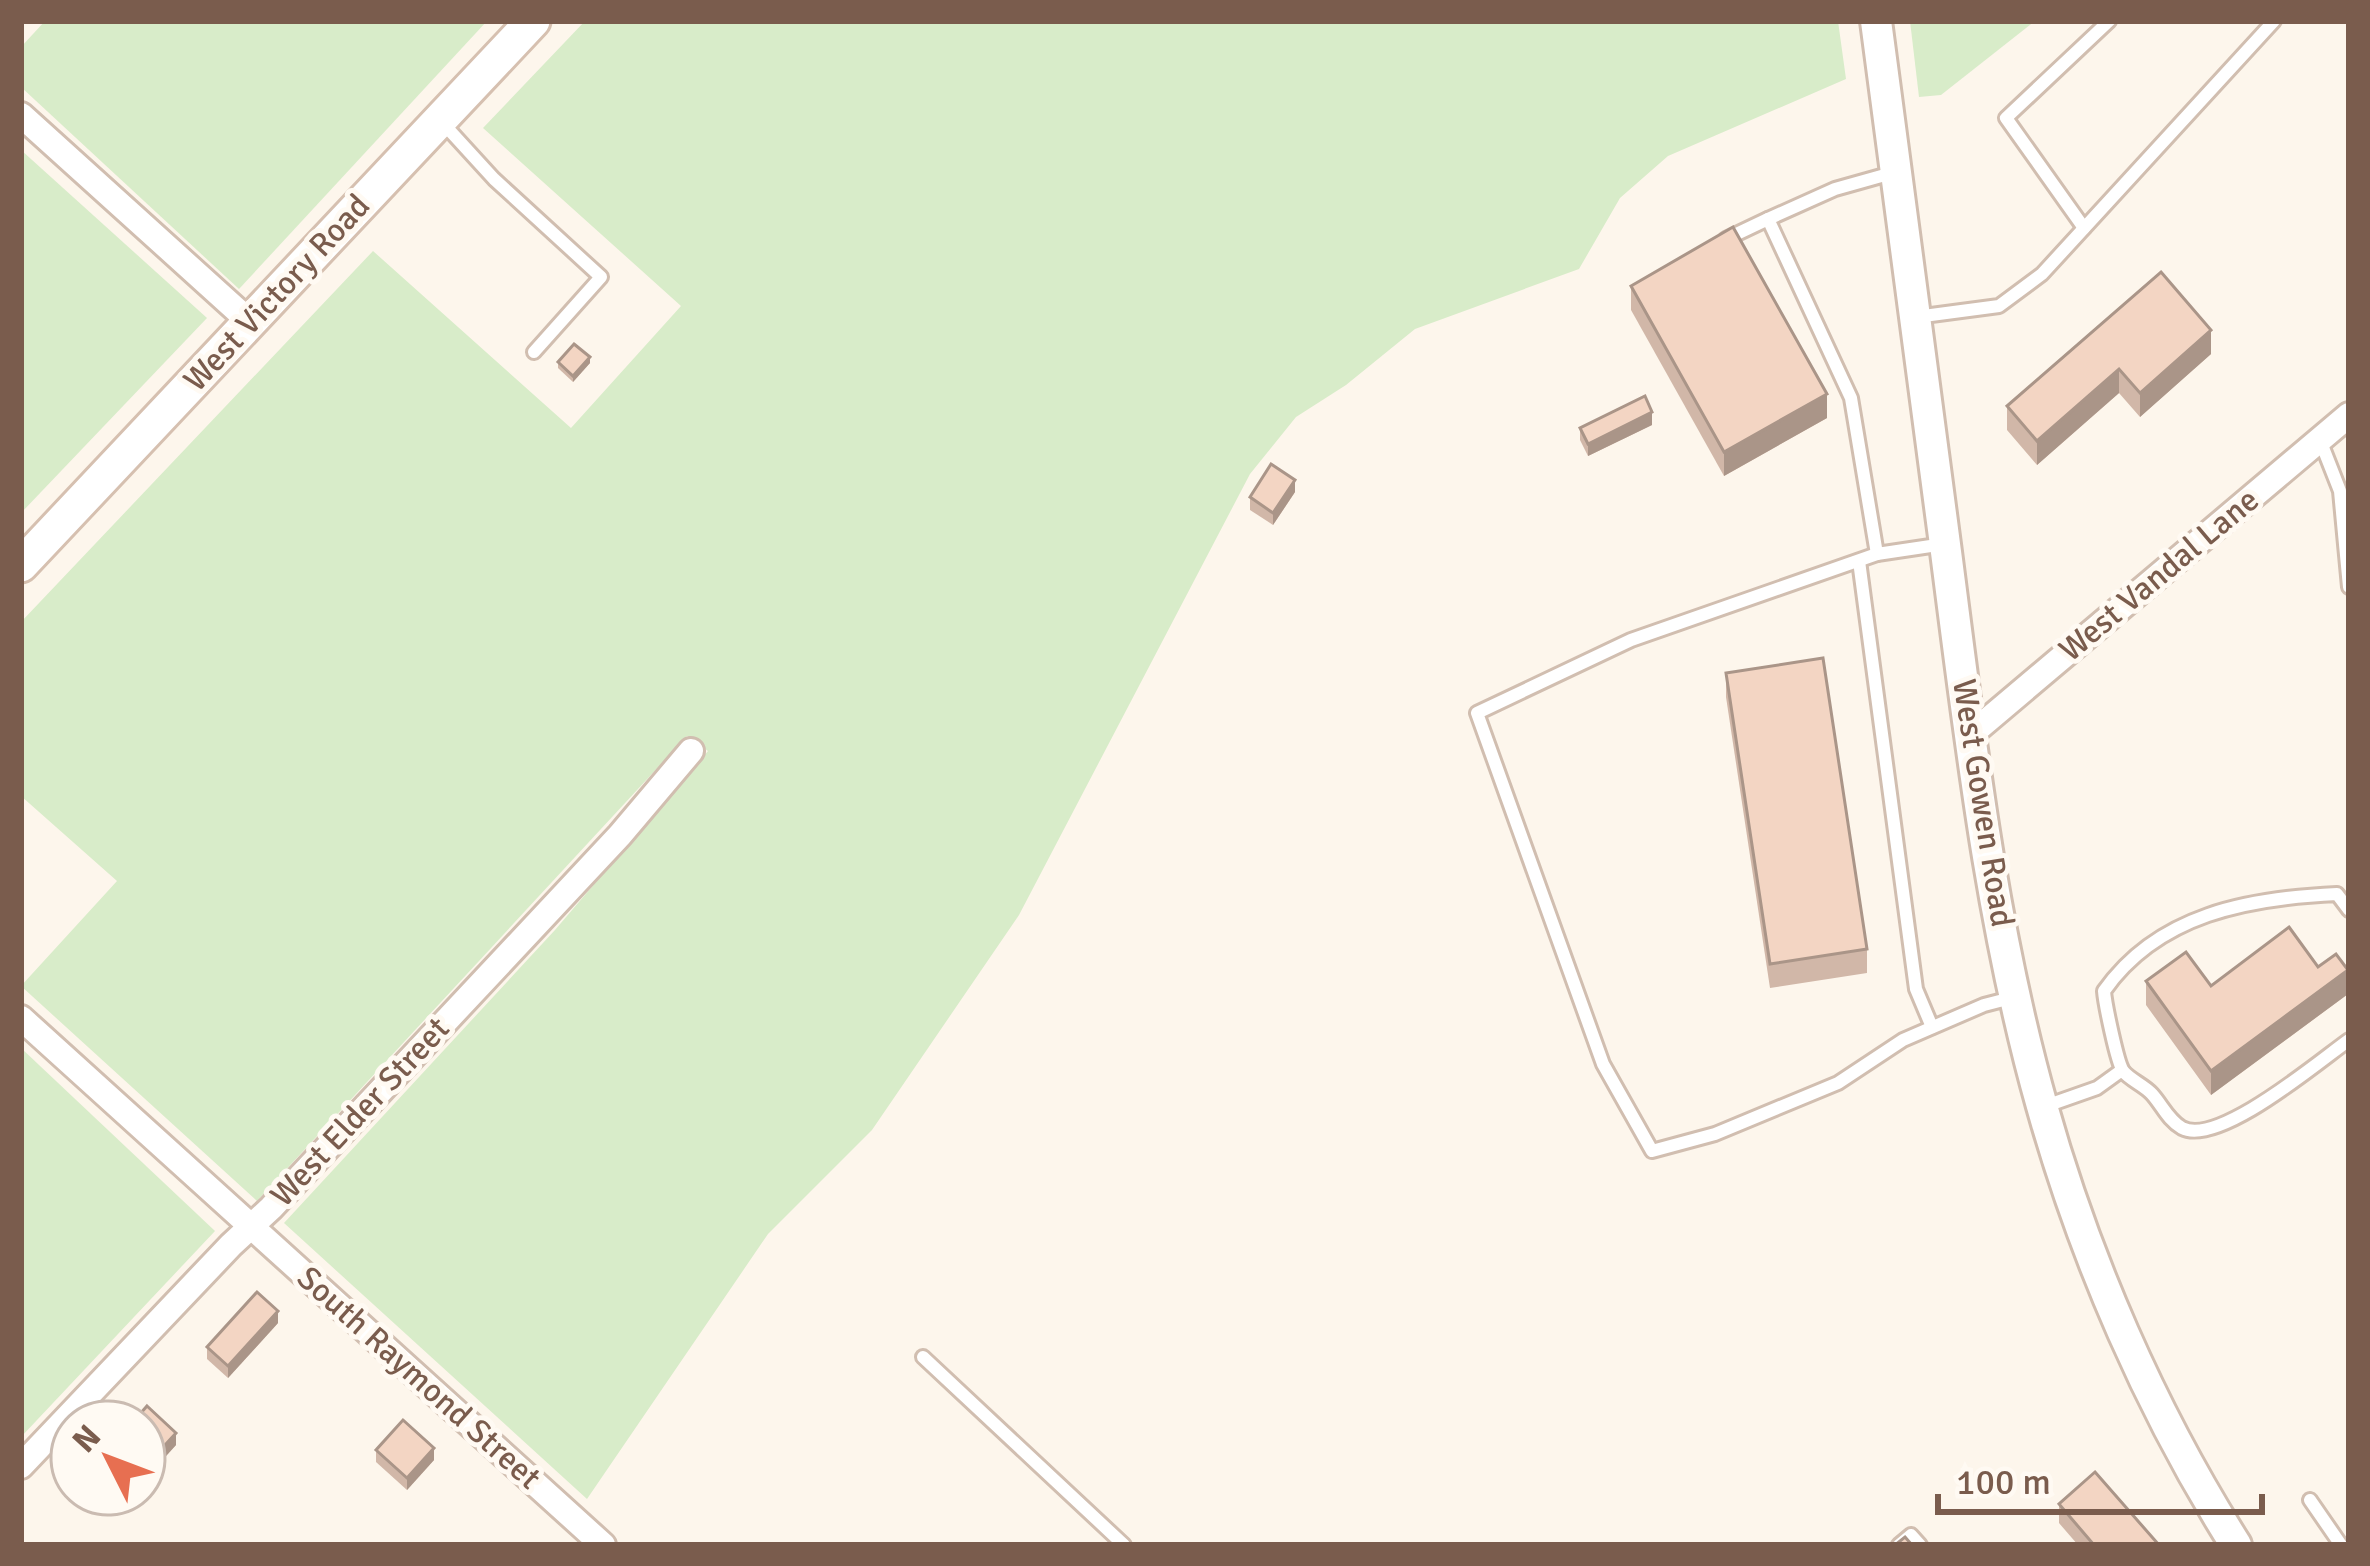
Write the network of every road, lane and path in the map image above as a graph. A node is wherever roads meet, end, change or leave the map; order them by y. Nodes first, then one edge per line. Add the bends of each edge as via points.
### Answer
1 (533, 21) edge
2 (1876, 21) edge
3 (2109, 21) edge
4 (2273, 21) edge
5 (21, 115) edge
6 (440, 121) junction
7 (1896, 172) junction
8 (1768, 219) junction
9 (2084, 228) junction
10 (1712, 246) edge
11 (1915, 318) junction
12 (250, 322) junction
13 (533, 352) dead end
14 (2349, 415) edge
15 (2320, 439) junction
16 (1945, 544) junction
17 (1877, 554) junction
18 (1859, 561) junction
19 (21, 565) edge
20 (2349, 587) edge
21 (1970, 735) junction
22 (691, 751) dead end
23 (2349, 910) edge
24 (2016, 997) junction
25 (21, 1018) edge
26 (1932, 1027) junction
27 (2349, 1040) edge
28 (2122, 1070) junction
29 (2042, 1108) junction
30 (252, 1226) junction
31 (922, 1357) dead end
32 (21, 1466) edge
33 (2310, 1500) dead end
34 (603, 1545) edge
35 (1124, 1545) edge
36 (1899, 1545) edge
37 (1920, 1545) edge
38 (2236, 1545) edge
39 (2342, 1545) edge

1 - 6 main road, West Victory Road
2 - 7 street, West Gowen Road
3 - 9 lane via 2006,118
4 - 9 lane
5 - 12 street
6 - 12 main road, West Victory Road
6 - 13 lane via 601,277
7 - 8 lane via 1834,188
7 - 11 street, West Gowen Road
8 - 10 lane
8 - 17 lane via 1851,398
9 - 11 lane via 1999,306
11 - 16 street, West Gowen Road
12 - 19 main road, West Victory Road
14 - 15 street, West Vandal Lane
15 - 20 lane via 2340,491
15 - 21 street, West Vandal Lane
16 - 17 lane
16 - 21 street, West Gowen Road
17 - 18 lane
18 - 26 lane via 1916,989
18 - 26 lane via 1631,640 1477,713 1603,1064 1652,1151 1838,1082
21 - 24 street, West Gowen Road
22 - 30 street, West Elder Street
23 - 28 lane via 2337,894 2277,897 2174,928 2120,968 2104,991
24 - 26 lane
24 - 29 street, West Gowen Road
25 - 30 street, South Raymond Street
27 - 28 lane via 2203,1133 2183,1129
28 - 29 lane
29 - 38 street, West Gowen Road via 2098,1271 2150,1388
30 - 32 street, West Elder Street
30 - 34 street, South Raymond Street
31 - 35 lane
33 - 39 lane
36 - 37 lane via 1911,1534

